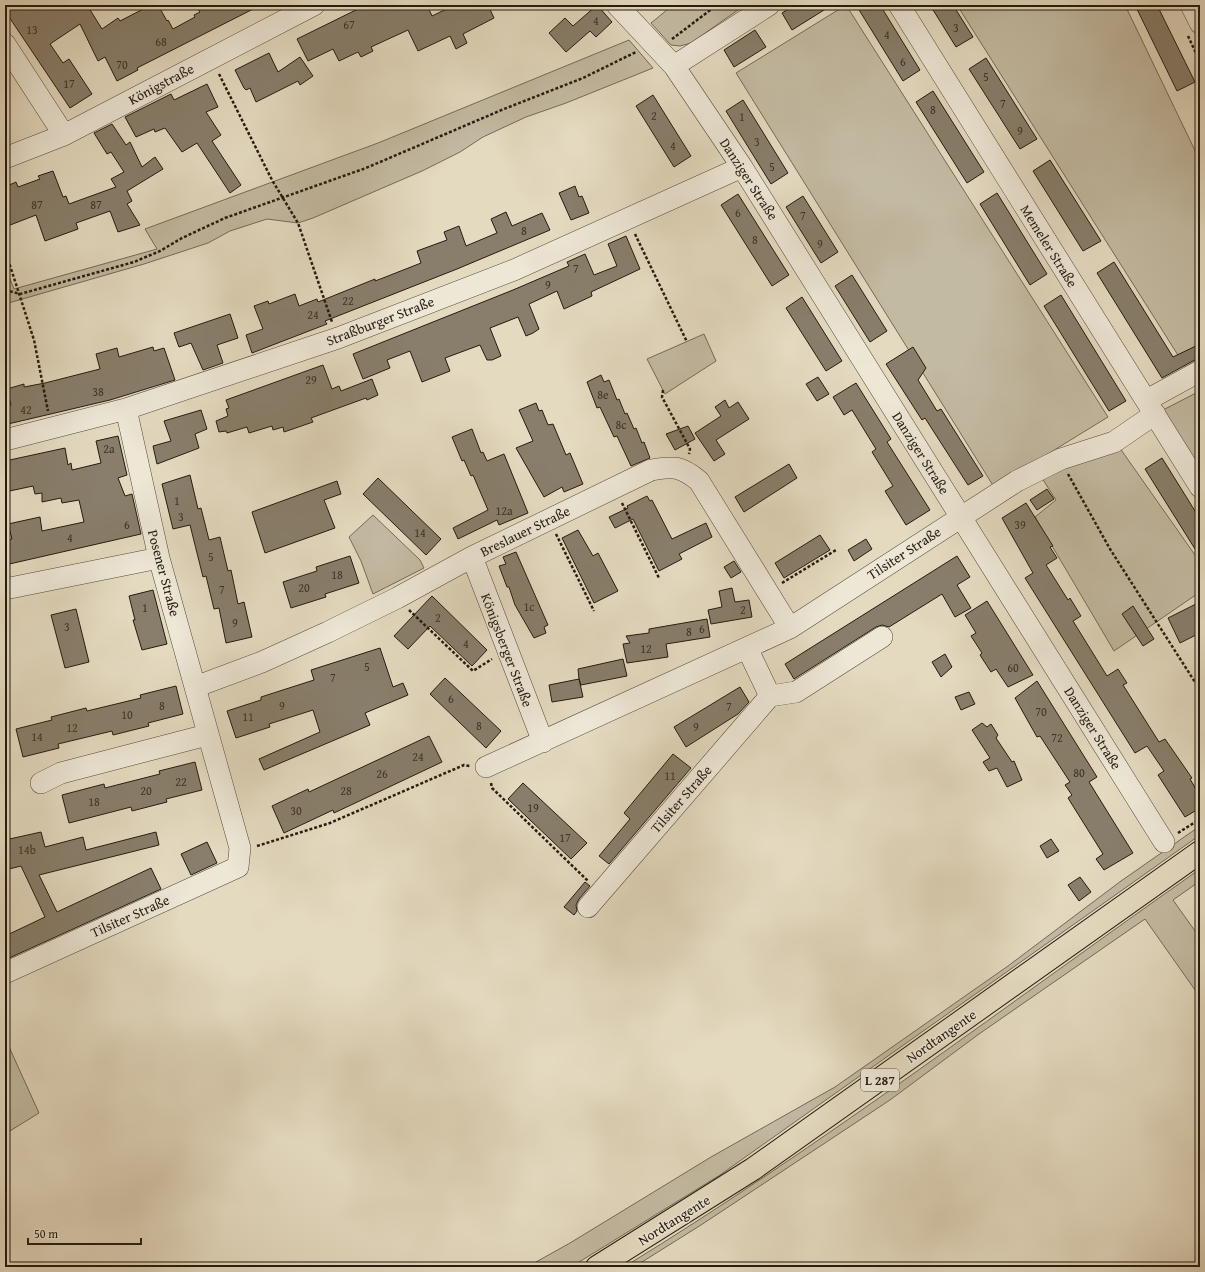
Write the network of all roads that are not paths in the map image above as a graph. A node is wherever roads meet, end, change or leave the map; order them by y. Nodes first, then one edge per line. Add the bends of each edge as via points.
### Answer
1 (618, 5) edge
2 (769, 5) edge
3 (899, 5) edge
4 (1191, 5) edge
5 (305, 7) edge
6 (1200, 23) edge
7 (5, 44) edge
8 (674, 66) junction
9 (64, 135) junction
10 (5, 158) edge
11 (742, 167) junction
12 (1200, 371) edge
13 (1151, 407) junction
14 (126, 410) junction
15 (5, 440) edge
16 (1200, 487) edge
17 (961, 516) junction
18 (472, 557) junction
19 (159, 558) junction
20 (5, 589) edge
21 (790, 628) junction
22 (882, 637) dead end
23 (747, 648) junction
24 (195, 688) junction
25 (770, 696) junction
26 (207, 735) junction
27 (543, 742) junction
28 (486, 767) road end
29 (41, 783) dead end
30 (1164, 842) road end
31 (240, 848) joint
32 (1200, 852) edge
33 (594, 900) road end
34 (5, 973) edge
35 (597, 1267) edge

1 - 8 street, Danziger Straße
2 - 8 street
3 - 13 street, Memeler Straße
4 - 6 street
5 - 9 street, Königstraße
7 - 9 street
8 - 11 street, Danziger Straße
9 - 10 street, Königstraße
11 - 14 street, Straßburger Straße via 514,270 338,338
11 - 17 street, Danziger Straße
12 - 13 street, Tilsiter Straße
13 - 16 street, Memeler Straße
13 - 17 street, Tilsiter Straße via 1114,442 1061,459 1017,481
14 - 15 street, Straßburger Straße
14 - 19 street, Posener Straße
17 - 21 street, Tilsiter Straße
17 - 30 street, Danziger Straße
18 - 21 street, Breslauer Straße via 651,470 670,467 685,470 699,481
18 - 24 street, Breslauer Straße via 397,598 262,662
18 - 27 street, Königsberger Straße
19 - 20 street
19 - 24 street, Posener Straße
21 - 23 street, Tilsiter Straße
22 - 25 street via 796,692
23 - 25 street
23 - 27 street, Tilsiter Straße
24 - 26 street, Posener Straße
25 - 33 street, Tilsiter Straße
26 - 29 street via 61,773
26 - 31 street, Posener Straße
27 - 28 street, Tilsiter Straße
31 - 34 street, Tilsiter Straße via 238,867
32 - 35 main road, Nordtangente / L 287 via 753,1169

